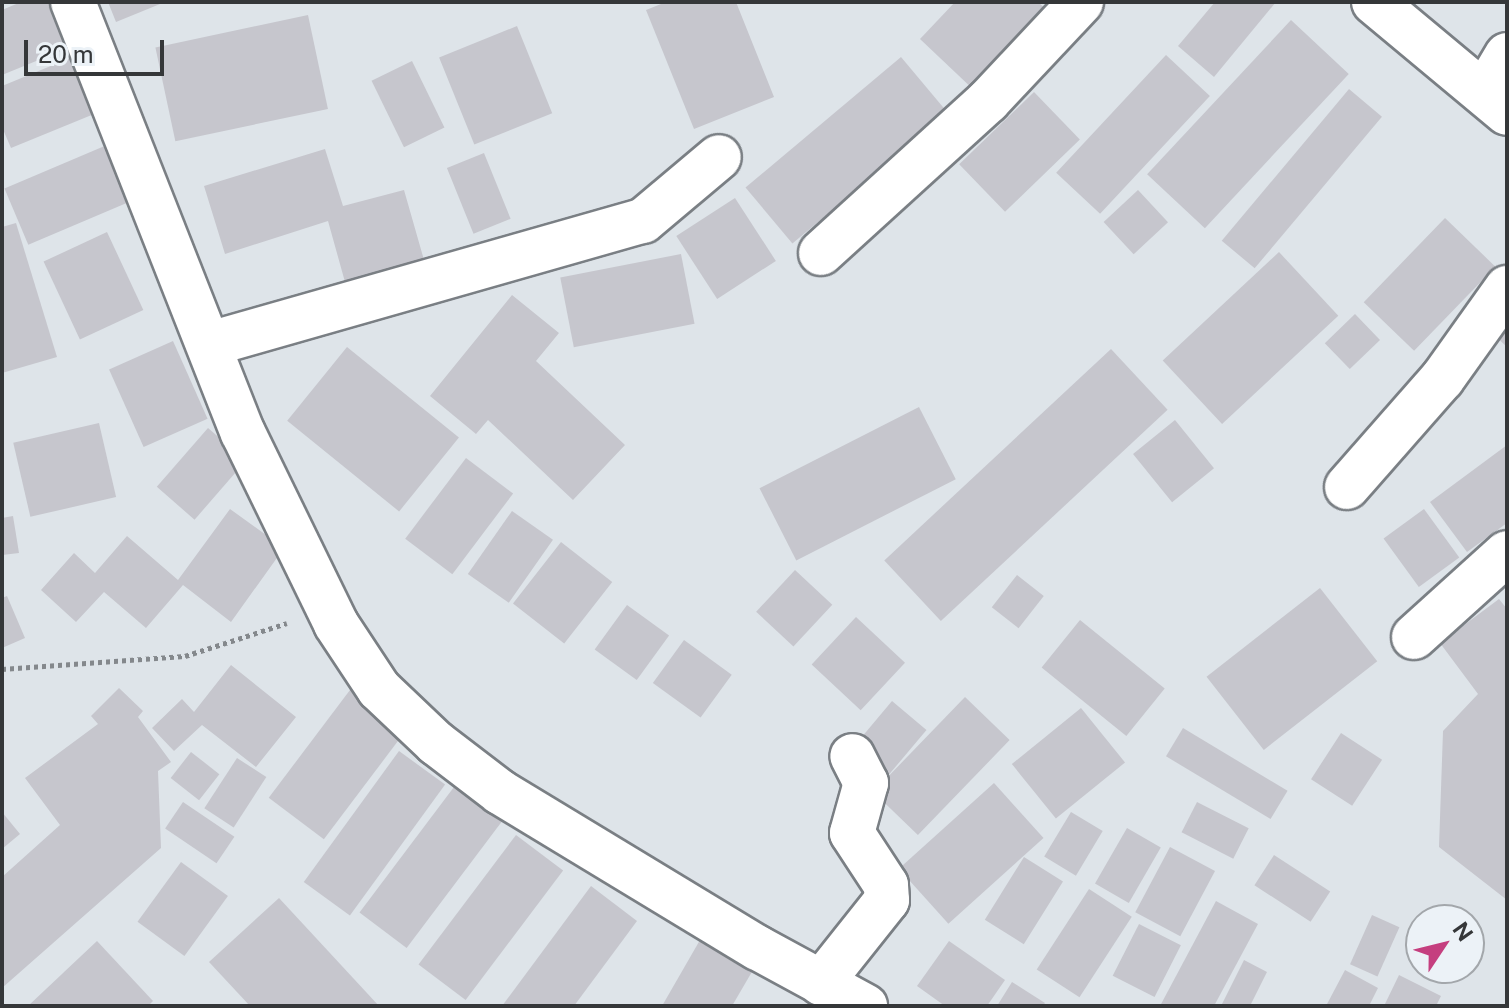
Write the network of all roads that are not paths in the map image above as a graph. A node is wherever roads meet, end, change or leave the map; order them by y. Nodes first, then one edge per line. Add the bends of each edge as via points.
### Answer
1 (73, 2) edge
2 (1081, 2) edge
3 (1374, 2) edge
4 (1507, 55) edge
5 (1496, 103) edge
6 (719, 157) dead end
7 (821, 253) dead end
8 (1507, 288) edge
9 (210, 344) junction
10 (1347, 487) dead end
11 (1507, 553) edge
12 (1414, 637) dead end
13 (852, 756) dead end
14 (821, 983) junction
15 (865, 1006) edge

1 - 9 street
2 - 7 street via 988,101
3 - 5 street
4 - 5 street
6 - 9 street via 643,221
8 - 10 street via 1442,379
9 - 14 street via 243,433 329,609 379,689 489,784
11 - 12 street
13 - 14 street via 866,783 852,833 886,885 887,900
14 - 15 street

